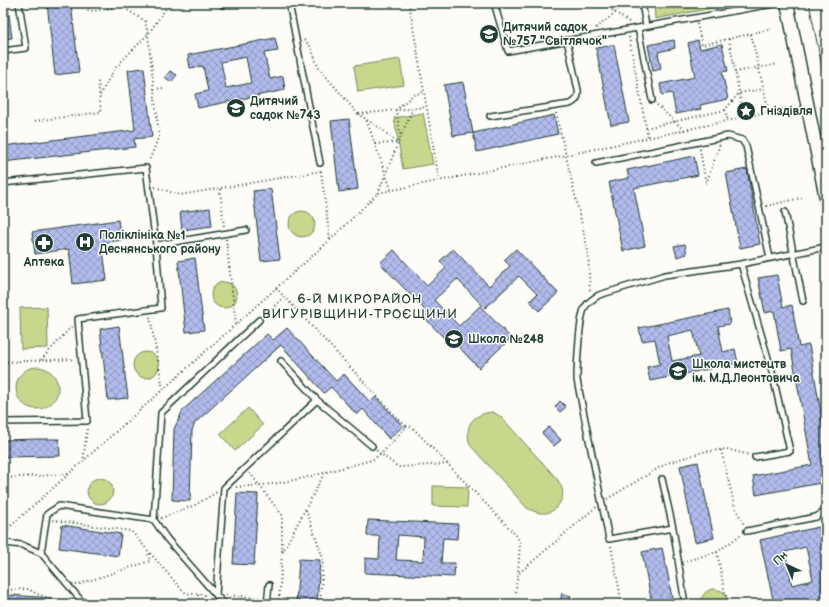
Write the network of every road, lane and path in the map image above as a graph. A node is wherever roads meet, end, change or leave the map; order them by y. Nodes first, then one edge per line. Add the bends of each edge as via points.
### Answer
1 (19, 3) edge
2 (84, 3) edge
3 (142, 3) edge
4 (170, 3) edge
5 (289, 3) edge
6 (409, 3) edge
7 (602, 3) edge
8 (621, 3) edge
9 (642, 3) edge
10 (779, 3) edge
11 (787, 3) edge
12 (122, 6) junction
13 (495, 6) dead end
14 (615, 13) junction
15 (696, 18) junction
16 (646, 26) junction
17 (638, 28) junction
18 (771, 29) dead end
19 (627, 30) junction
20 (295, 31) junction
21 (148, 34) junction
22 (751, 34) junction
23 (584, 37) junction
24 (729, 39) junction
25 (567, 40) junction
26 (3, 51) edge
27 (778, 64) dead end
28 (759, 68) junction
29 (735, 72) junction
30 (98, 81) dead end
31 (164, 88) dead end
32 (154, 89) junction
33 (764, 89) junction
34 (424, 92) junction
35 (739, 93) junction
36 (100, 95) junction
37 (640, 95) junction
38 (652, 100) junction
39 (426, 107) junction
40 (555, 107) junction
41 (413, 108) junction
42 (788, 108) dead end
43 (396, 110) junction
44 (725, 110) junction
45 (769, 112) junction
46 (358, 114) junction
47 (490, 116) dead end
48 (744, 118) junction
49 (366, 120) junction
50 (35, 121) dead end
51 (728, 121) junction
52 (674, 122) junction
53 (646, 128) junction
54 (684, 130) junction
55 (723, 137) junction
56 (401, 138) junction
57 (648, 138) junction
58 (698, 142) junction
59 (398, 143) junction
60 (375, 144) junction
61 (567, 155) junction
62 (320, 163) joint
63 (596, 163) dead end
64 (146, 168) junction
65 (321, 171) junction
66 (386, 175) junction
67 (439, 180) junction
68 (3, 183) edge
69 (149, 185) junction
70 (220, 188) junction
71 (391, 189) junction
72 (378, 192) junction
73 (805, 197) dead end
74 (826, 198) edge
75 (759, 208) junction
76 (786, 212) dead end
77 (246, 230) dead end
78 (330, 240) junction
79 (156, 245) junction
80 (826, 247) edge
81 (794, 254) junction
82 (770, 258) junction
83 (741, 264) junction
84 (276, 288) junction
85 (284, 297) junction
86 (591, 300) junction
87 (803, 302) dead end
88 (148, 310) junction
89 (78, 318) junction
90 (259, 320) joint
91 (236, 324) junction
92 (82, 359) junction
93 (41, 360) junction
94 (281, 361) dead end
95 (3, 362) edge
96 (163, 390) junction
97 (317, 400) junction
98 (87, 421) junction
99 (3, 422) edge
100 (405, 426) junction
101 (372, 446) joint
102 (721, 450) junction
103 (380, 454) junction
104 (755, 457) joint
105 (83, 462) junction
106 (448, 464) junction
107 (246, 467) junction
108 (324, 473) junction
109 (70, 474) junction
110 (3, 478) edge
111 (662, 479) dead end
112 (259, 485) junction
113 (224, 488) junction
114 (602, 502) junction
115 (305, 509) junction
116 (826, 512) edge
117 (46, 519) junction
118 (154, 520) junction
119 (673, 528) junction
120 (5, 531) dead end
121 (747, 531) junction
122 (609, 539) junction
123 (4, 543) edge
124 (148, 551) junction
125 (717, 552) junction
126 (41, 553) junction
127 (282, 553) junction
128 (679, 564) junction
129 (518, 574) junction
130 (269, 585) dead end
131 (70, 587) junction
132 (3, 590) edge
133 (198, 593) junction
134 (216, 594) junction
135 (267, 601) edge
136 (67, 604) edge
137 (84, 604) edge
138 (198, 604) edge
139 (224, 604) edge
140 (279, 604) edge
141 (320, 604) edge
142 (514, 604) edge
143 (622, 604) edge
144 (685, 604) edge
145 (727, 604) edge

1 - 26 lane via 26,48
2 - 12 path via 86,9 93,11
3 - 12 path
4 - 21 path
5 - 20 lane
6 - 34 path
7 - 14 path
8 - 14 path
9 - 16 lane
10 - 15 lane
11 - 74 street
12 - 21 path via 145,21
13 - 25 lane via 508,51
14 - 17 path
14 - 23 path
15 - 16 lane
15 - 24 path via 702,45
16 - 17 lane
17 - 19 lane
17 - 38 lane
18 - 22 path
19 - 23 lane
19 - 37 path
20 - 46 path via 311,47 318,67
20 - 62 lane
21 - 32 path
21 - 36 path via 115,68
22 - 24 path
22 - 28 path
23 - 25 lane
24 - 29 path
25 - 40 lane via 579,94 574,103
27 - 28 path
28 - 29 path
28 - 33 path
29 - 35 path
30 - 36 path
31 - 32 path
32 - 64 path via 159,136
33 - 35 path
33 - 45 path
34 - 39 path
34 - 43 path via 412,95
35 - 44 path
35 - 48 path
36 - 50 path via 102,112
37 - 38 path
37 - 53 path
38 - 52 path
39 - 41 path
39 - 67 path
40 - 47 lane
40 - 61 path
41 - 43 path
41 - 56 path
42 - 45 path
43 - 46 path
43 - 56 path
44 - 51 path
44 - 52 path
45 - 48 path
46 - 49 path
48 - 51 path
49 - 59 path
49 - 60 path
51 - 54 path
52 - 53 path
52 - 54 path
53 - 57 path
54 - 57 path
55 - 58 lane
55 - 58 path via 706,184
55 - 75 lane via 735,137 742,140 746,146
56 - 59 path
57 - 61 path
58 - 63 lane
59 - 60 path
59 - 66 path
60 - 66 path
61 - 67 path
61 - 86 path via 588,251
62 - 65 path
64 - 68 lane
64 - 69 lane
65 - 70 path
65 - 78 path
66 - 71 path
66 - 72 path
67 - 71 path
69 - 70 path via 180,195
69 - 79 lane
70 - 91 path
71 - 72 path
72 - 78 path
73 - 75 path
75 - 82 lane
76 - 81 lane
77 - 79 lane
78 - 84 path
79 - 88 lane via 161,308
80 - 81 lane
81 - 82 lane
81 - 87 lane
82 - 83 lane
83 - 86 lane via 665,275 599,295
83 - 104 lane via 772,372 790,451
84 - 85 path
84 - 91 path
85 - 90 path
85 - 100 path
86 - 114 lane via 583,316 577,380
88 - 89 lane
88 - 96 path
89 - 92 lane
89 - 93 path
90 - 118 lane via 161,413
91 - 96 path
92 - 93 path
92 - 98 lane
93 - 95 path
94 - 97 lane
96 - 105 path
97 - 101 lane
97 - 107 lane
98 - 99 lane
98 - 105 path
100 - 103 path
100 - 106 path via 412,427
101 - 103 path
102 - 104 path via 727,449
102 - 114 path via 703,452 667,463
102 - 121 path via 735,507
103 - 106 path via 398,467
103 - 108 path via 372,460
105 - 109 path
106 - 129 path via 516,535 520,542
107 - 112 path
107 - 113 lane
108 - 112 path
108 - 115 path
109 - 110 path
109 - 120 path
111 - 119 lane
112 - 113 path
112 - 127 path via 282,515
113 - 118 path via 195,505
113 - 134 lane
114 - 122 lane
114 - 129 path
115 - 127 path
115 - 141 path via 323,558
116 - 121 lane via 816,517
117 - 118 lane via 47,514 59,506
117 - 124 path via 131,531
117 - 126 lane
118 - 134 lane via 167,540
119 - 122 lane
119 - 128 lane
121 - 125 path
122 - 143 path
123 - 126 lane via 22,545
124 - 131 path via 150,561
124 - 133 path via 183,591 187,594
125 - 128 path
125 - 145 path
126 - 131 lane
127 - 140 path
128 - 144 lane
129 - 142 path
130 - 135 lane
131 - 137 lane
132 - 136 path via 28,589
133 - 134 path via 211,599
133 - 138 path
134 - 135 path
134 - 139 lane

